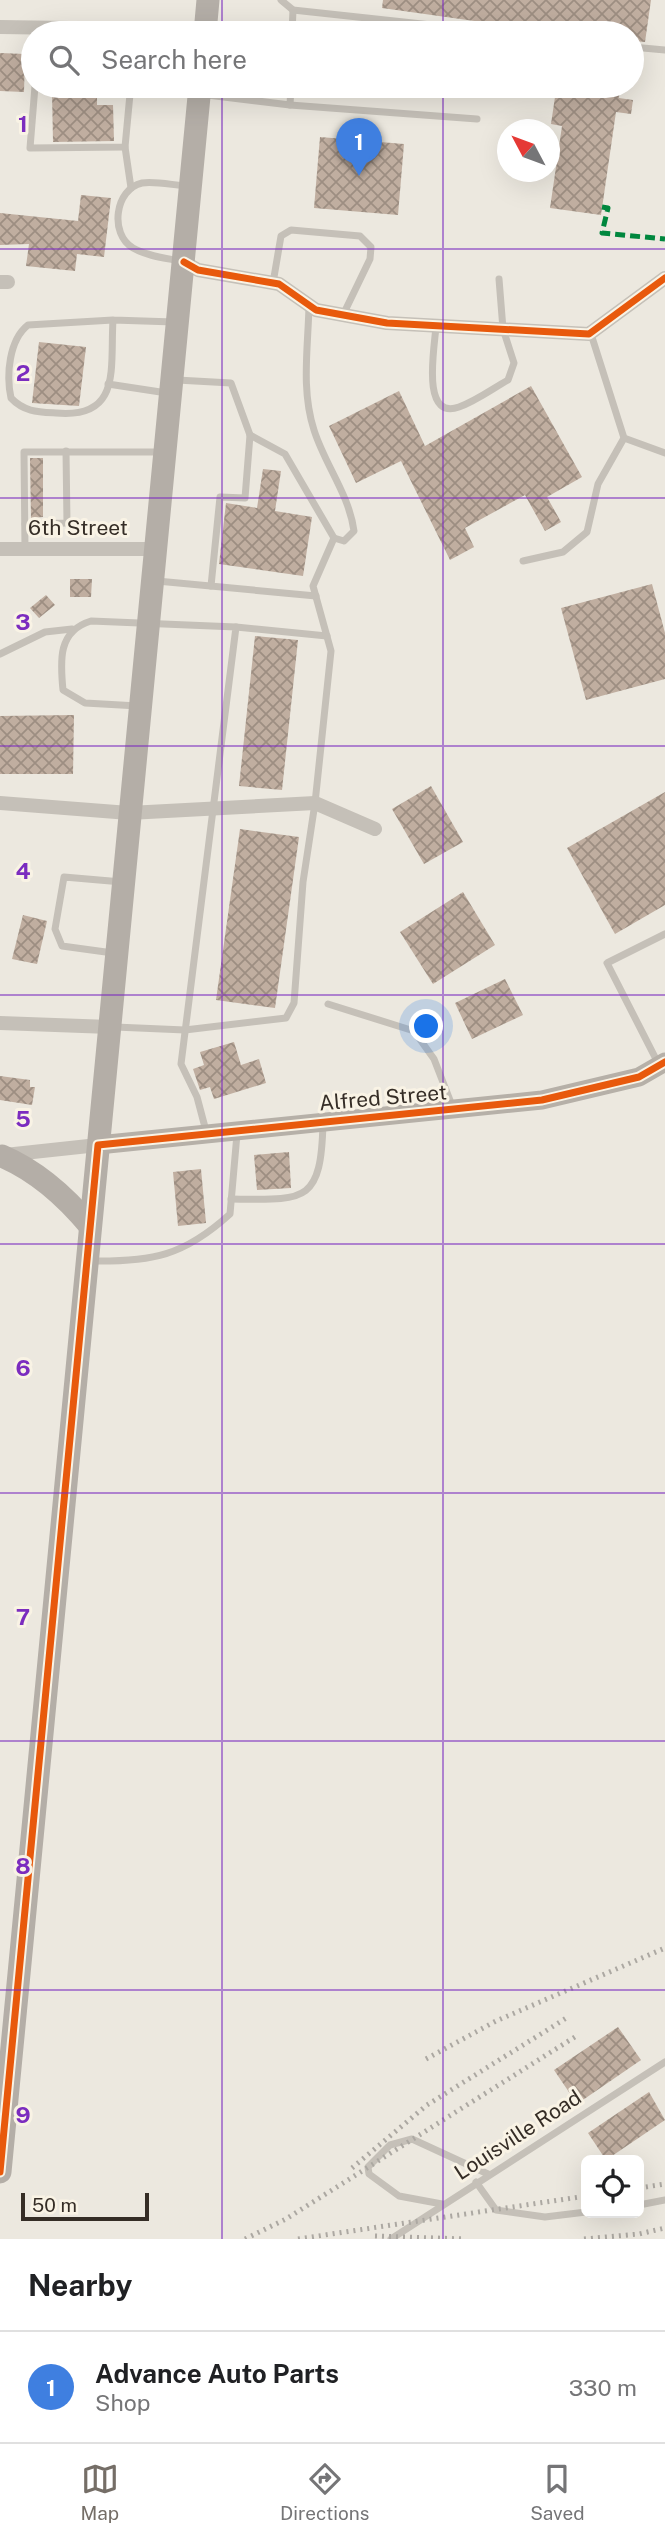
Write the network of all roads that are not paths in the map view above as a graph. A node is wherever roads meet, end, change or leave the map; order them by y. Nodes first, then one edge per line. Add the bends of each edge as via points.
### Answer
1 (208, 0) edge
2 (281, 0) edge
3 (293, 10) junction
4 (206, 21) edge
5 (293, 21) edge
6 (394, 21) edge
7 (0, 27) edge
8 (21, 28) edge
9 (644, 48) edge
10 (665, 50) edge
11 (34, 98) edge
12 (129, 98) edge
13 (199, 98) edge
14 (248, 98) edge
15 (290, 98) edge
16 (290, 105) junction
17 (477, 119) dead end
18 (125, 147) junction
19 (191, 186) junction
20 (131, 188) junction
21 (184, 262) junction
22 (665, 278) edge
23 (499, 279) dead end
24 (273, 283) junction
25 (309, 306) junction
26 (343, 315) junction
27 (113, 320) junction
28 (178, 323) junction
29 (436, 326) junction
30 (503, 329) junction
31 (591, 334) junction
32 (108, 384) junction
33 (172, 386) junction
34 (250, 435) junction
35 (624, 438) junction
36 (66, 451) junction
37 (165, 453) junction
38 (665, 453) edge
39 (25, 524) junction
40 (334, 538) junction
41 (25, 549) junction
42 (156, 549) junction
43 (0, 550) edge
44 (523, 561) dead end
45 (153, 581) junction
46 (211, 586) junction
47 (316, 596) junction
48 (148, 623) junction
49 (236, 627) junction
50 (72, 629) junction
51 (327, 636) junction
52 (0, 654) edge
53 (140, 706) junction
54 (0, 803) edge
55 (315, 803) junction
56 (213, 809) junction
57 (129, 813) junction
58 (375, 828) dead end
59 (123, 882) junction
60 (665, 934) edge
61 (117, 954) junction
62 (328, 1004) dead end
63 (0, 1023) edge
64 (110, 1027) junction
65 (185, 1030) junction
66 (662, 1063) edge
67 (454, 1109) junction
68 (323, 1120) junction
69 (237, 1129) junction
70 (206, 1132) junction
71 (98, 1145) junction
72 (1, 1156) edge
73 (231, 1199) junction
74 (90, 1226) junction
75 (87, 1261) junction
76 (665, 2062) edge
77 (0, 2172) edge
78 (488, 2174) junction
79 (476, 2182) junction
80 (665, 2200) edge
81 (442, 2204) junction
82 (644, 2204) edge
83 (581, 2213) edge
84 (391, 2239) edge

1 - 4 main road
2 - 3 lane
3 - 5 lane
3 - 6 lane
7 - 8 street
9 - 10 lane
11 - 18 lane via 30,148
12 - 18 lane
13 - 19 main road
14 - 16 lane
15 - 16 lane
16 - 17 lane
18 - 20 lane
19 - 20 lane via 144,183
19 - 21 main road
20 - 21 lane via 117,221 122,239 133,248
21 - 24 street via 198,270
21 - 28 main road
22 - 31 street
23 - 30 lane
24 - 25 street
24 - 26 lane via 281,236 291,230 360,236 371,247 370,258
25 - 26 street
25 - 40 lane via 305,390 324,455 351,509 354,531 344,541
26 - 29 street
27 - 28 lane
27 - 32 lane
27 - 32 lane via 28,325 13,348 9,389 11,398 25,409 76,415 95,408
28 - 33 main road
29 - 30 street
29 - 30 lane via 432,389 436,400 456,408 508,380 514,363
30 - 31 street
31 - 35 lane
32 - 33 lane
33 - 34 lane via 231,383
33 - 37 main road
34 - 40 lane via 285,454
34 - 46 lane via 245,498 220,497
35 - 38 lane
35 - 44 lane via 598,484 587,532 564,552
36 - 37 lane
36 - 39 lane via 24,452
36 - 39 lane via 67,523
37 - 42 main road
39 - 41 lane
40 - 47 lane via 313,586
41 - 42 street, 6th Street
41 - 43 street, 6th Street
42 - 45 main road
45 - 46 lane
45 - 48 main road
46 - 47 lane
47 - 51 lane
48 - 49 lane
48 - 50 lane via 91,621
48 - 53 main road
49 - 51 lane
49 - 56 lane
50 - 52 lane via 45,632
50 - 53 lane via 63,643 60,663 63,690 85,703
51 - 55 lane via 331,651
53 - 57 main road
54 - 57 street
55 - 56 street
55 - 58 street
55 - 65 lane via 303,881 295,1003 286,1018
56 - 57 street
56 - 65 lane
57 - 59 main road
59 - 61 main road
59 - 61 lane via 64,877 55,929 62,946
60 - 66 lane via 607,963
61 - 64 main road
62 - 67 lane via 414,1031 434,1059
63 - 64 street via 21,1029
64 - 65 lane
64 - 71 main road
65 - 70 lane via 181,1064 197,1097
66 - 67 main road, Alfred Street via 639,1077 542,1100
67 - 68 main road, Alfred Street
68 - 69 main road, Alfred Street
68 - 73 lane via 316,1181 303,1195
69 - 70 main road, Alfred Street
69 - 73 lane
70 - 71 main road, Alfred Street
71 - 72 street, Alfred Street
71 - 74 main road
72 - 74 main road via 66,1197
73 - 75 lane via 230,1214 206,1236 155,1259
74 - 75 main road
75 - 77 main road
76 - 78 lane, Louisville Road
78 - 79 lane, Louisville Road
78 - 81 lane via 412,2139 390,2145 368,2167 369,2174 398,2196
79 - 81 lane, Louisville Road
79 - 83 lane via 496,2210 545,2217
80 - 82 lane
81 - 84 lane, Louisville Road

